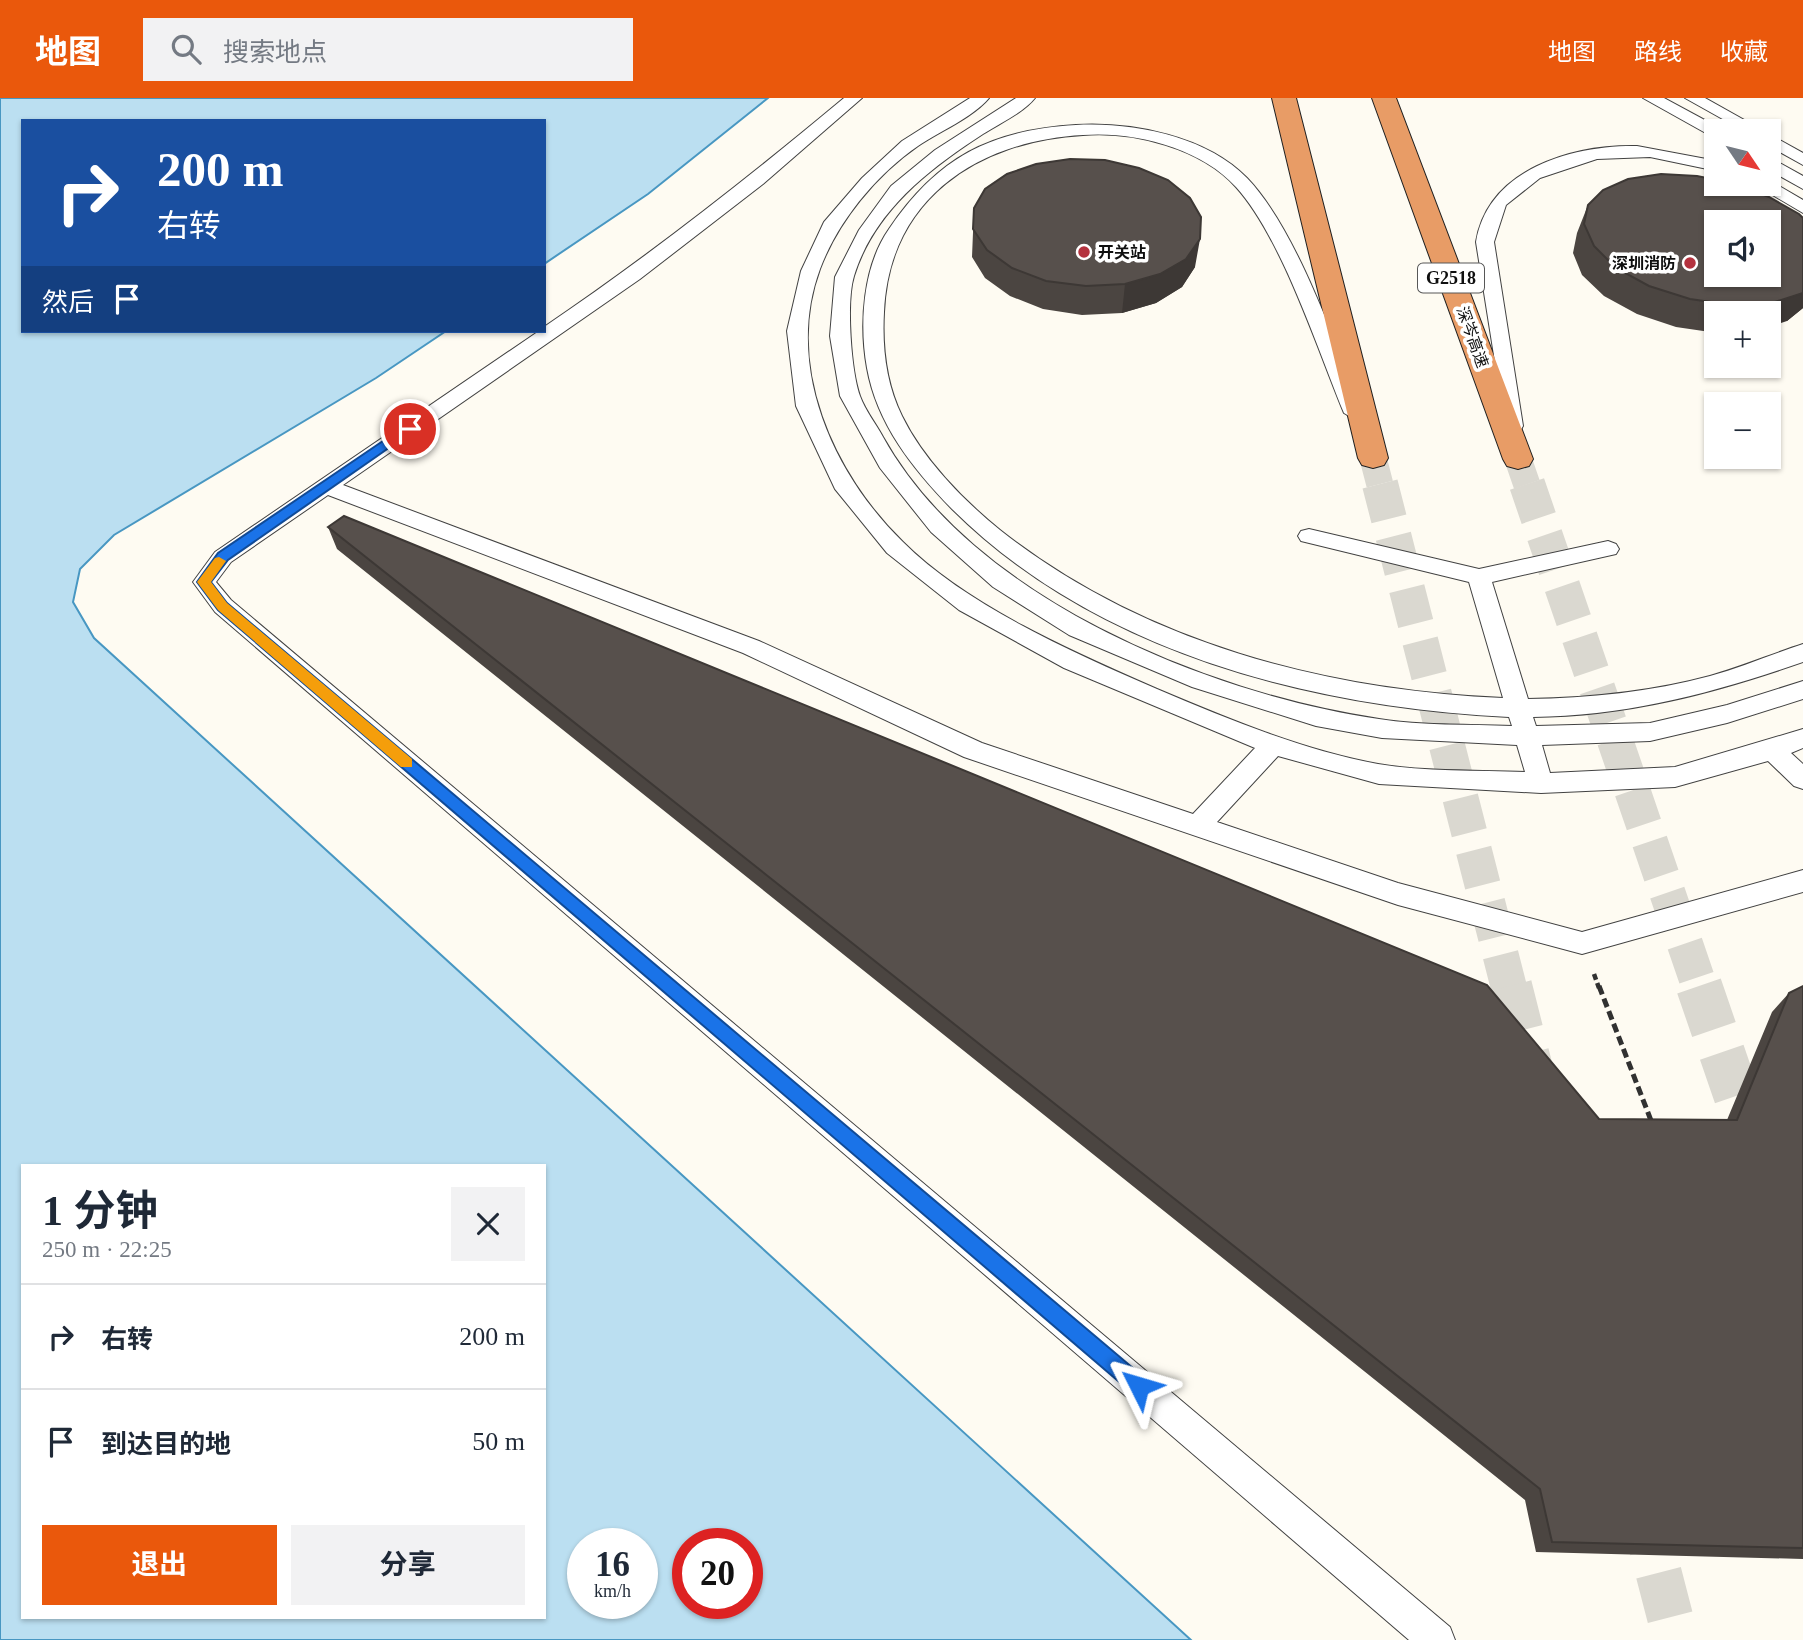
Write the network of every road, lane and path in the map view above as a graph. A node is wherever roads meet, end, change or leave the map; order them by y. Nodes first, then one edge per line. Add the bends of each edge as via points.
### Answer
1 (854, 98) edge
2 (981, 98) edge
3 (1027, 98) edge
4 (1284, 98) edge
5 (1384, 98) edge
6 (1651, 98) edge
7 (1693, 98) edge
8 (1733, 119) edge
9 (1704, 125) edge
10 (1782, 147) edge
11 (1803, 160) edge
12 (1704, 163) edge
13 (1782, 170) edge
14 (1803, 184) edge
15 (1782, 195) edge
16 (1803, 208) edge
17 (1373, 458) joint
18 (1518, 459) joint
19 (326, 486) junction
20 (1309, 536) dead end
21 (1608, 549) dead end
22 (1479, 577) junction
23 (1803, 653) edge
24 (1803, 690) edge
25 (1520, 708) junction
26 (1527, 736) junction
27 (1803, 738) edge
28 (1273, 745) junction
29 (1772, 750) junction
30 (1803, 779) edge
31 (1541, 783) junction
32 (1198, 825) junction
33 (1803, 881) edge
34 (1582, 943) junction
35 (1653, 1124) edge
36 (1437, 1640) edge

1 - 19 lane via 633,275
2 - 28 lane via 908,145 833,222 810,271 797,331 806,406 843,484 895,548 967,604 1072,662
3 - 26 lane via 941,154 897,190 868,230 844,277 840,336 849,396 887,463 939,527 1001,581 1077,629 1188,676 1317,717 1382,729
4 - 17 highway
5 - 18 highway, 深岑高速 / G2518
6 - 9 lane
7 - 8 lane
10 - 11 lane
12 - 18 lane via 1650,153 1610,152 1569,160 1529,177 1500,200 1488,222 1485,242
13 - 14 lane
15 - 16 lane
17 - 25 lane via 1269,219 1228,168 1196,152 1128,131 1093,128 1025,135 992,145 948,171 903,215 887,245 874,282 873,336 880,392 911,450 963,511 1027,565 1097,607 1227,661 1382,698
19 - 32 lane via 751,646 973,750
19 - 36 lane via 223,557 204,582 222,606
20 - 22 lane
21 - 22 lane
22 - 25 lane
23 - 25 lane via 1699,688 1627,701
24 - 26 lane via 1650,732
25 - 26 lane
26 - 31 lane
27 - 29 lane
28 - 31 lane via 1379,774
28 - 32 lane
29 - 30 lane
29 - 31 lane via 1675,777
32 - 34 lane via 1398,894
33 - 34 lane
34 - 35 path

